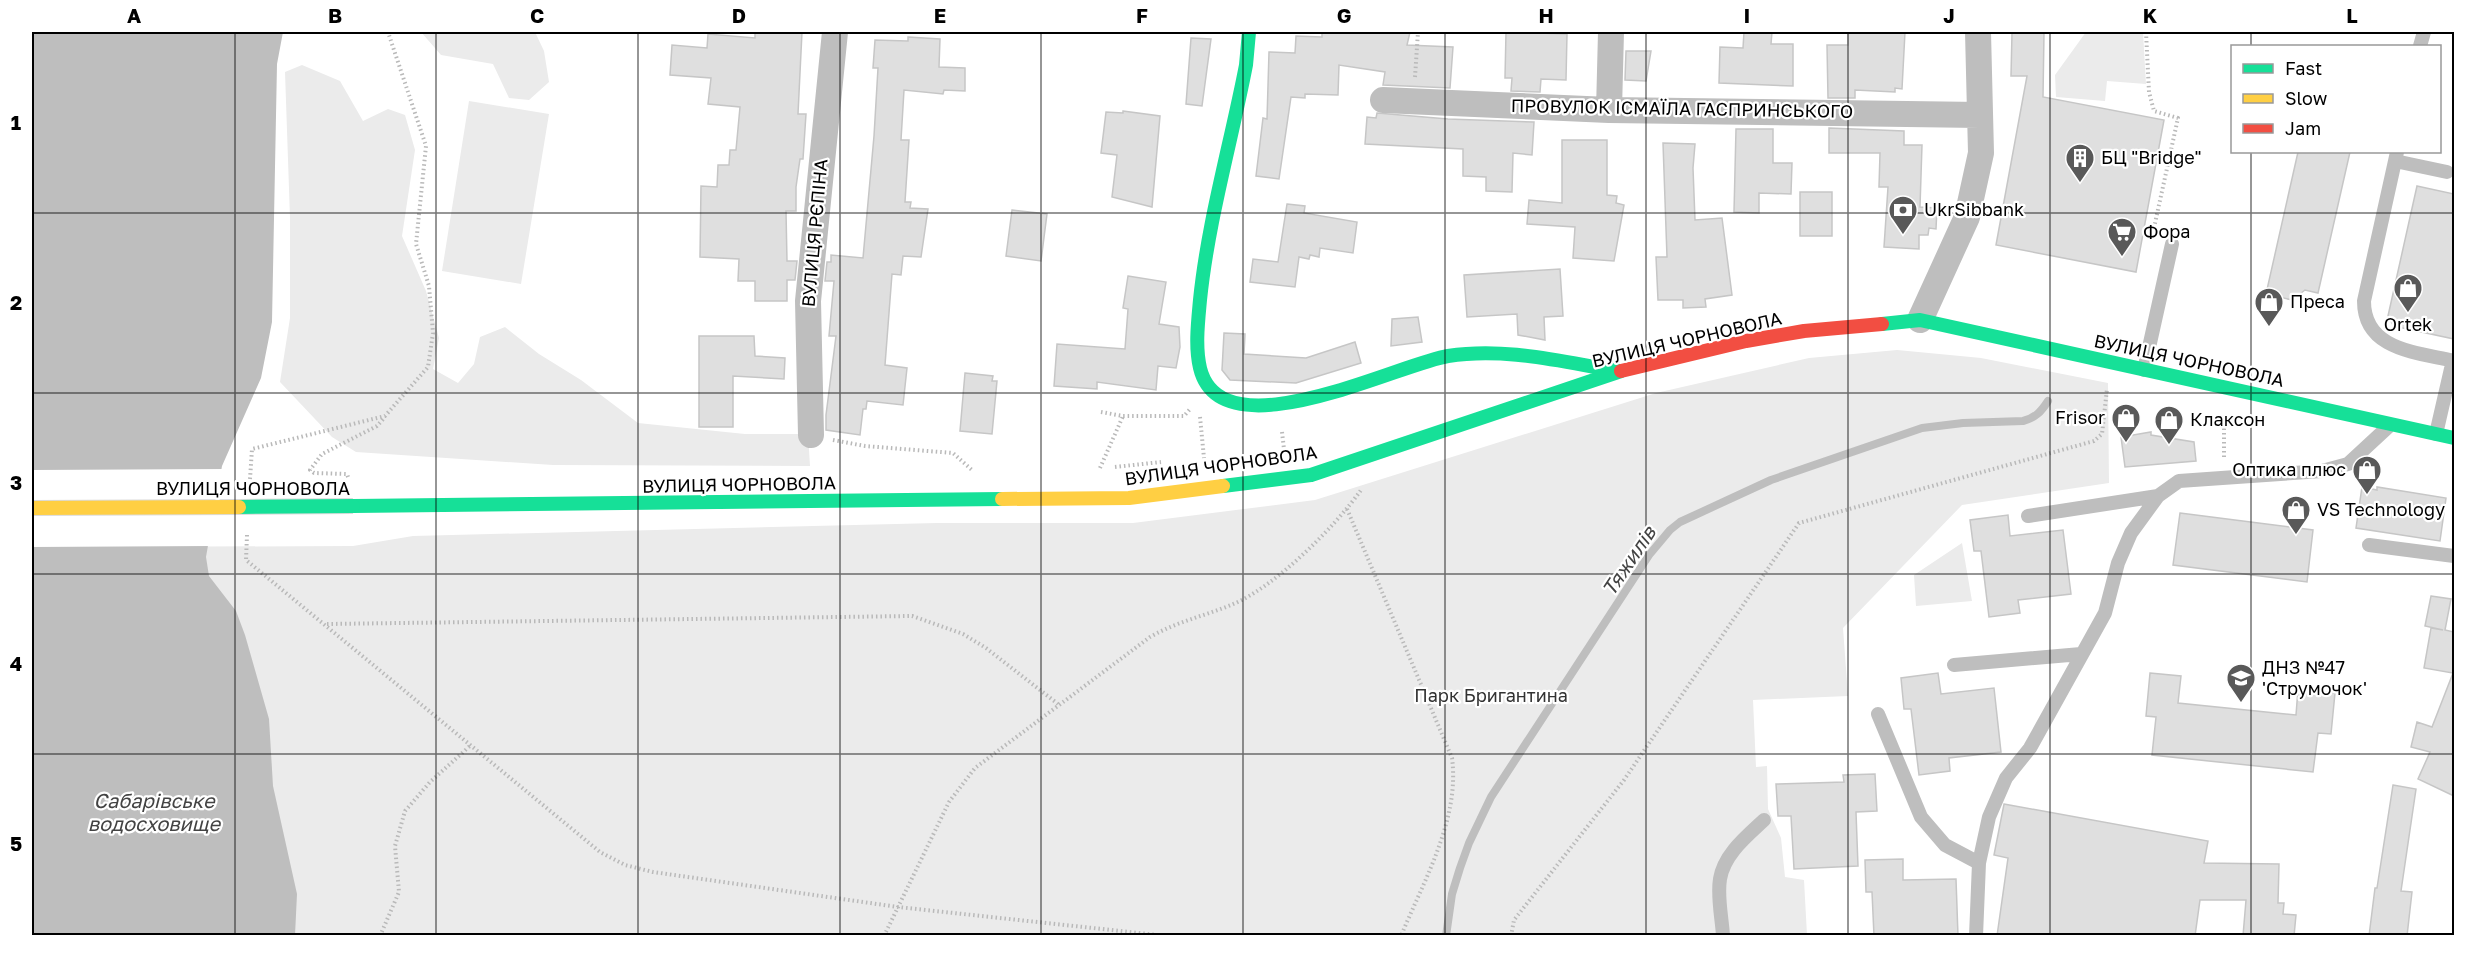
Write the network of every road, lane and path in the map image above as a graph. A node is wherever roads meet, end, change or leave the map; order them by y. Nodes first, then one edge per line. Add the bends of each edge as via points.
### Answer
1 (388, 32) edge
2 (835, 32) edge
3 (1249, 32) edge
4 (1418, 32) edge
5 (1611, 32) edge
6 (1978, 32) edge
7 (2146, 32) edge
8 (1383, 100) dead end
9 (1413, 101) junction
10 (1609, 110) junction
11 (1980, 115) junction
12 (2396, 156) edge
13 (2446, 172) dead end
14 (2172, 244) dead end
15 (2150, 246) dead end
16 (1920, 320) junction
17 (2454, 360) edge
18 (2144, 370) junction
19 (1619, 371) junction
20 (2108, 383) dead end
21 (1192, 408) dead end
22 (1199, 411) dead end
23 (1101, 412) dead end
24 (2224, 413) dead end
25 (1123, 416) junction
26 (385, 417) junction
27 (2391, 424) junction
28 (2436, 434) junction
29 (810, 435) joint
30 (2454, 438) edge
31 (252, 449) dead end
32 (1204, 458) dead end
33 (2224, 466) dead end
34 (1100, 468) dead end
35 (975, 473) dead end
36 (348, 477) dead end
37 (1364, 484) dead end
38 (2158, 496) junction
39 (32, 508) edge
40 (1347, 509) junction
41 (2028, 516) dead end
42 (2369, 545) dead end
43 (2454, 556) edge
44 (246, 560) dead end
45 (325, 624) junction
46 (2081, 654) junction
47 (1954, 665) dead end
48 (1058, 705) junction
49 (1878, 714) dead end
50 (471, 745) junction
51 (1764, 820) dead end
52 (1979, 863) junction
53 (898, 907) junction
54 (380, 936) edge
55 (884, 936) edge
56 (1167, 936) edge
57 (1401, 936) edge
58 (1511, 936) edge
59 (1723, 936) edge
60 (1976, 936) edge

1 - 26 path via 426,146 416,244 429,286 433,333 428,367
2 - 29 street, ВУЛИЦЯ РЄПІНА via 808,301
3 - 19 main road via 1243,89 1202,271 1197,343 1201,371 1212,392 1236,402 1303,401 1447,356 1504,352
4 - 9 path
5 - 10 street
6 - 11 street
7 - 15 path via 2149,92 2154,111 2178,118
8 - 9 street, ПРОВУЛОК ІСМАЇЛА ГАСПРИНСЬКОГО
9 - 10 street, ПРОВУЛОК ІСМАЇЛА ГАСПРИНСЬКОГО
10 - 11 street, ПРОВУЛОК ІСМАЇЛА ГАСПРИНСЬКОГО
11 - 16 street via 1981,153 1967,217
12 - 13 lane
12 - 17 lane via 2364,316 2372,331 2388,344
14 - 18 lane
16 - 18 main road, ВУЛИЦЯ ЧОРНОВОЛА
16 - 19 main road, ВУЛИЦЯ ЧОРНОВОЛА via 1804,331
17 - 28 lane
18 - 27 main road, ВУЛИЦЯ ЧОРНОВОЛА
19 - 39 main road, ВУЛИЦЯ ЧОРНОВОЛА, bridge via 1311,475 1129,498
20 - 58 path via 2102,434 2094,441 1799,524 1624,780 1514,920
21 - 25 path via 1184,416
22 - 32 path
23 - 25 path
24 - 33 path
25 - 34 path
26 - 31 path
26 - 36 path via 377,426 322,454 310,470
27 - 28 main road, ВУЛИЦЯ ЧОРНОВОЛА
27 - 38 lane via 2348,464 2322,471 2179,481
28 - 30 main road, ВУЛИЦЯ ЧОРНОВОЛА
29 - 35 path via 865,446 953,453
37 - 40 path
38 - 41 lane
38 - 46 lane via 2131,533 2118,563 2105,613
40 - 48 path via 1280,576 1256,593 1171,625
40 - 57 path via 1445,738 1455,778 1441,839
42 - 43 lane
44 - 45 path
45 - 48 path via 912,616 963,634 986,648
45 - 50 path
46 - 47 lane
46 - 52 lane via 2030,748 2006,778 1989,817
48 - 53 path via 975,768 949,802
49 - 52 lane via 1921,817 1945,845
50 - 53 path via 600,852 625,865
50 - 54 path via 405,811 395,846 399,892
51 - 59 lane via 1729,857 1720,879
52 - 60 lane
53 - 55 path
53 - 56 path

